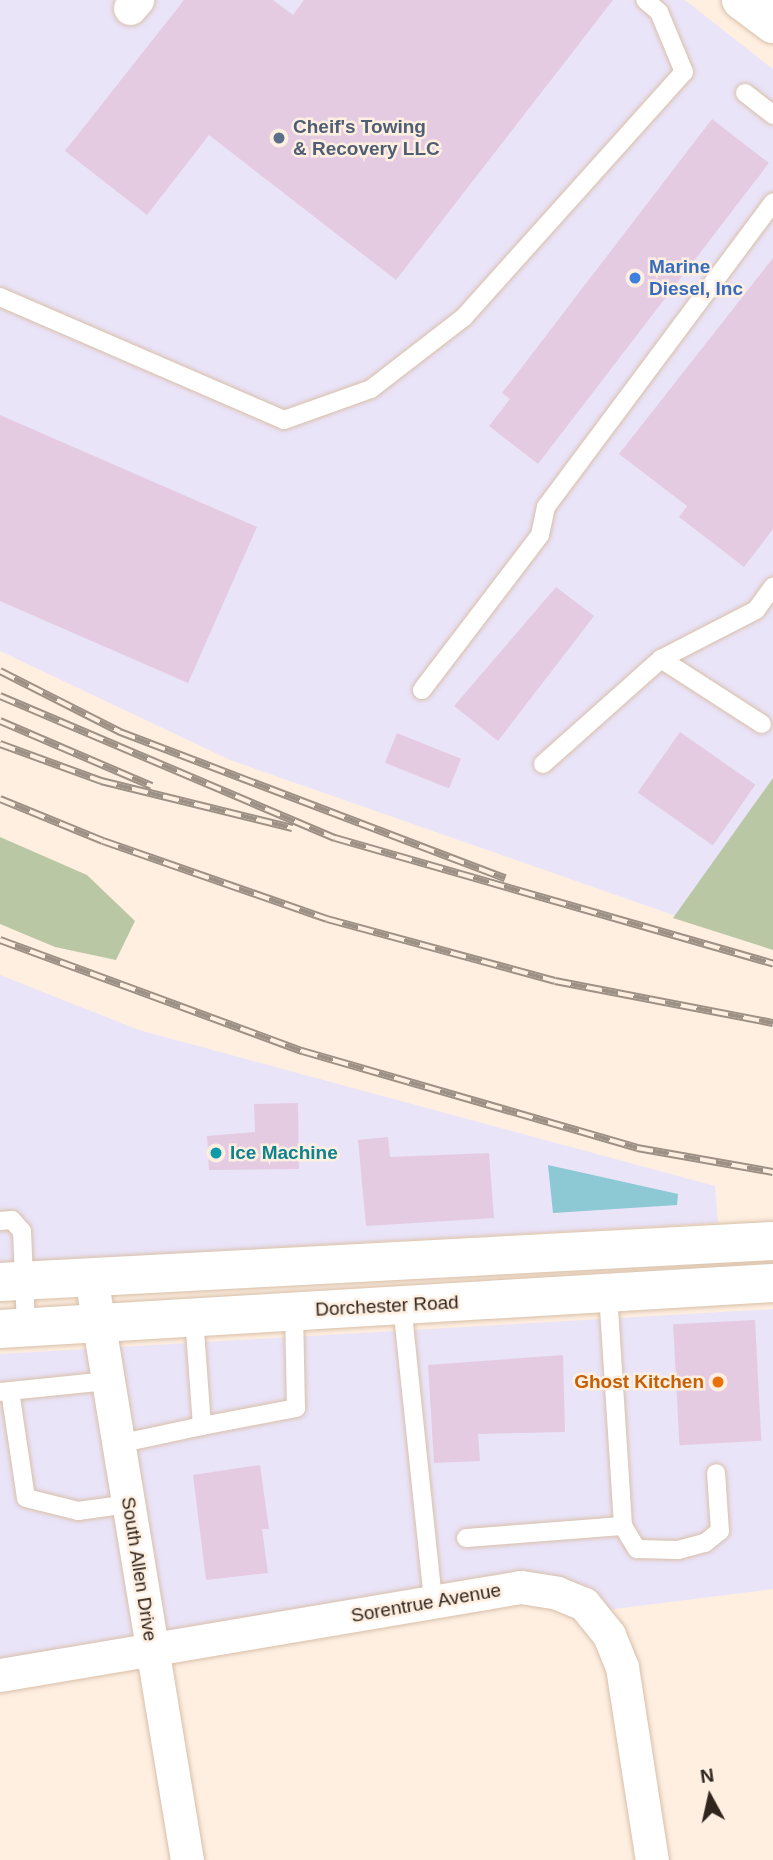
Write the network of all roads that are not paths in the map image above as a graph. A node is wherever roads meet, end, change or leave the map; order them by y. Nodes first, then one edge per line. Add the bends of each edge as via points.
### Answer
1 (645, 0) edge
2 (741, 0) edge
3 (664, 6) edge
4 (773, 24) edge
5 (746, 93) dead end
6 (773, 115) edge
7 (773, 202) edge
8 (0, 297) edge
9 (773, 587) edge
10 (661, 659) junction
11 (422, 690) dead end
12 (761, 724) dead end
13 (543, 764) dead end
14 (0, 1221) edge
15 (773, 1241) edge
16 (90, 1277) junction
17 (12, 1282) edge
18 (773, 1283) edge
19 (608, 1293) junction
20 (402, 1305) junction
21 (294, 1311) junction
22 (194, 1318) junction
23 (98, 1324) junction
24 (13, 1328) edge
25 (108, 1381) junction
26 (5, 1391) edge
27 (202, 1426) junction
28 (118, 1444) junction
29 (716, 1473) dead end
30 (128, 1504) junction
31 (623, 1526) junction
32 (466, 1538) dead end
33 (433, 1602) junction
34 (153, 1651) junction
35 (0, 1675) edge
36 (187, 1860) edge
37 (652, 1860) edge

1 - 3 lane
2 - 4 main road
3 - 8 lane via 684,72 464,317 371,389 284,420
5 - 6 lane
7 - 11 lane via 546,507 540,535
9 - 10 lane via 756,610
10 - 12 lane
10 - 13 lane
14 - 17 lane via 12,1220 22,1231
15 - 16 main road
16 - 17 main road
16 - 23 street, South Allen Drive
17 - 24 lane
18 - 19 main road, Dorchester Road
19 - 20 main road, Dorchester Road
19 - 31 lane
20 - 21 main road, Dorchester Road
20 - 33 lane
21 - 22 main road, Dorchester Road
21 - 27 lane via 296,1408
22 - 23 main road, Dorchester Road
22 - 27 lane
23 - 24 main road, Dorchester Road
23 - 25 street, South Allen Drive
25 - 26 lane
25 - 28 street, South Allen Drive
26 - 30 lane via 26,1498 78,1511
27 - 28 lane
28 - 30 street, South Allen Drive
29 - 31 lane via 720,1531 705,1543 678,1550 637,1549
30 - 34 street, South Allen Drive
31 - 32 lane
33 - 34 street, Sorentrue Avenue
33 - 37 street, Sorentrue Avenue via 521,1587 584,1604 610,1635 622,1667
34 - 35 street, Sorentrue Avenue
34 - 36 street, South Allen Drive

